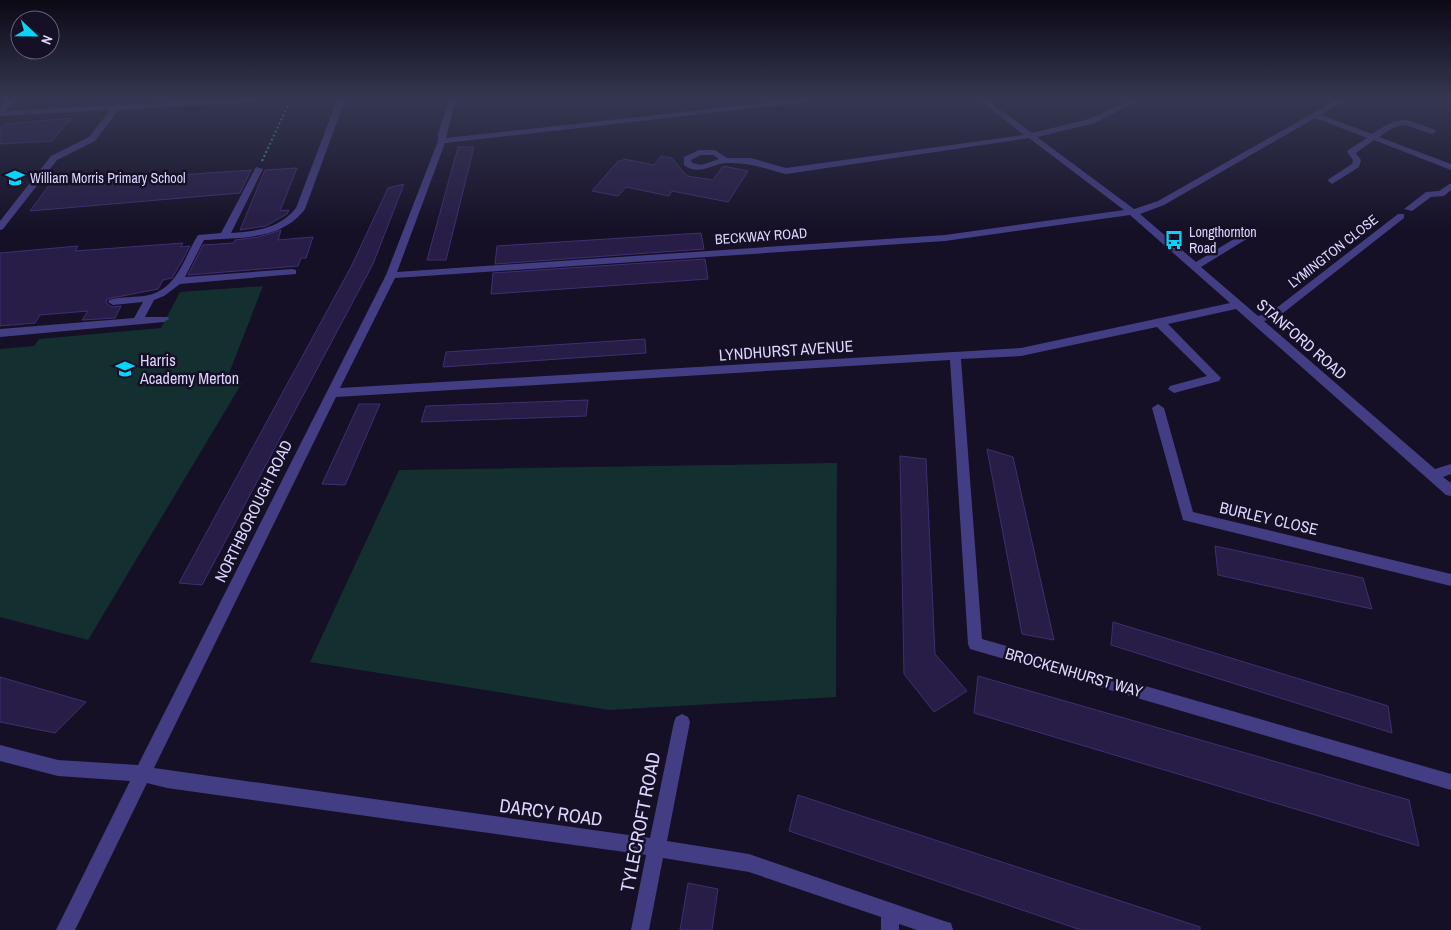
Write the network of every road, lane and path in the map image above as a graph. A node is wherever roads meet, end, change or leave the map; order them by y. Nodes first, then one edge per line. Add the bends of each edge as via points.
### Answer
1 (83, 143) edge
2 (271, 143) edge
3 (325, 143) edge
4 (441, 143) edge
5 (982, 143) edge
6 (1041, 143) edge
7 (1265, 143) edge
8 (1364, 143) edge
9 (1390, 143) edge
10 (724, 160) dead end
11 (1451, 167) edge
12 (259, 168) joint
13 (1332, 181) dead end
14 (1451, 186) edge
15 (1441, 194) junction
16 (1451, 198) edge
17 (1131, 211) junction
18 (0, 227) edge
19 (1255, 230) dead end
20 (225, 235) junction
21 (1195, 267) junction
22 (292, 272) dead end
23 (391, 275) junction
24 (179, 281) junction
25 (150, 298) junction
26 (113, 302) dead end
27 (1238, 305) junction
28 (164, 319) dead end
29 (1256, 320) junction
30 (138, 321) junction
31 (1159, 322) junction
32 (0, 333) edge
33 (954, 355) junction
34 (1174, 389) dead end
35 (332, 393) junction
36 (1158, 408) dead end
37 (1451, 469) edge
38 (1433, 475) junction
39 (1451, 491) edge
40 (1451, 580) edge
41 (682, 722) dead end
42 (0, 753) edge
43 (143, 774) junction
44 (1451, 782) edge
45 (658, 848) junction
46 (890, 911) junction
47 (65, 930) edge
48 (640, 930) edge
49 (890, 930) edge
50 (944, 930) edge

1 - 18 street via 54,158
2 - 12 path
3 - 20 street via 293,219 268,231
4 - 23 street, NORTHBOROUGH ROAD
5 - 10 street via 793,171 751,161
6 - 17 street, STANFORD ROAD
7 - 17 street via 1155,207
8 - 13 street via 1351,152 1357,160 1356,165
9 - 11 street
12 - 20 street
14 - 15 street, LYMINGTON CLOSE
15 - 16 street
15 - 29 street, LYMINGTON CLOSE via 1429,194 1274,315
17 - 21 street, STANFORD ROAD
17 - 23 street, BECKWAY ROAD via 945,238
19 - 21 street
20 - 24 street via 201,237
21 - 27 street, STANFORD ROAD
22 - 24 street
23 - 35 street, NORTHBOROUGH ROAD
24 - 25 street via 167,292
25 - 26 street
25 - 30 street
27 - 29 street, STANFORD ROAD
27 - 31 street, LYNDHURST AVENUE
28 - 30 street
29 - 38 street, STANFORD ROAD
30 - 32 street
31 - 33 street, LYNDHURST AVENUE via 1035,350
31 - 34 street via 1215,378
33 - 35 street, LYNDHURST AVENUE
33 - 44 street, BROCKENHURST WAY via 975,644
35 - 43 street, NORTHBOROUGH ROAD
36 - 40 street, BURLEY CLOSE via 1188,516
37 - 38 street
38 - 39 street, STANFORD ROAD
41 - 45 street, TYLECROFT ROAD
42 - 43 street, DARCY ROAD via 58,768
43 - 45 street, DARCY ROAD via 166,780
43 - 47 street, NORTHBOROUGH ROAD
45 - 46 street, DARCY ROAD via 770,868
45 - 48 street, TYLECROFT ROAD
46 - 49 street
46 - 50 street, DARCY ROAD

